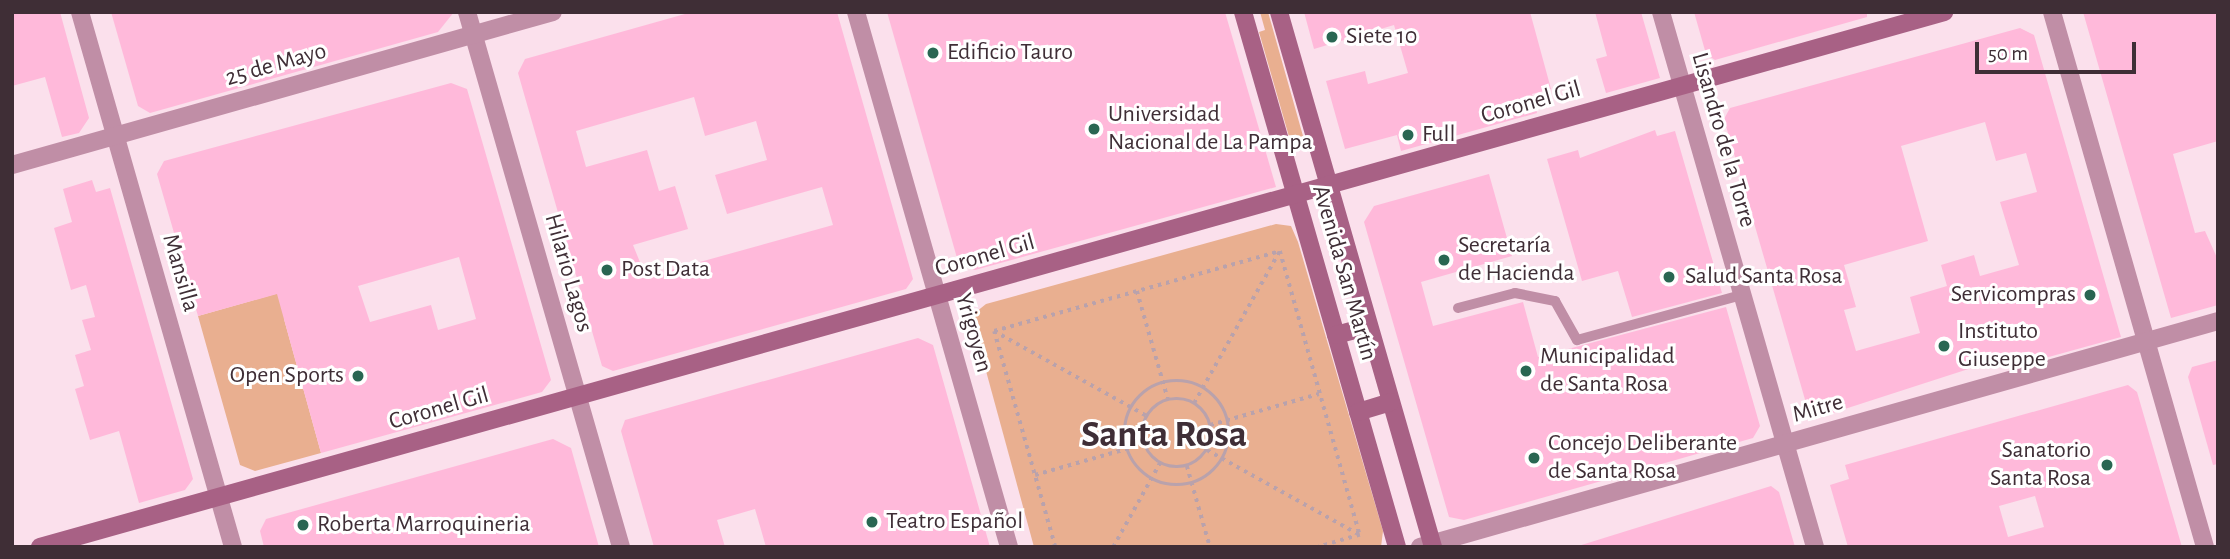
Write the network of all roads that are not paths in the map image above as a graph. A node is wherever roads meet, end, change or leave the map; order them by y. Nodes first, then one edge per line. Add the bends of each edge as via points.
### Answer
1 (80, 12) edge
2 (467, 12) edge
3 (553, 12) edge
4 (856, 12) edge
5 (1243, 12) edge
6 (1279, 12) edge
7 (1661, 12) edge
8 (1944, 12) edge
9 (2052, 12) edge
10 (474, 35) junction
11 (1682, 86) junction
12 (115, 136) junction
13 (12, 165) edge
14 (1328, 185) junction
15 (1296, 194) junction
16 (937, 295) junction
17 (1742, 295) junction
18 (1458, 308) dead end
19 (2218, 321) edge
20 (1369, 326) junction
21 (1336, 335) junction
22 (2146, 341) junction
23 (577, 396) junction
24 (1391, 402) junction
25 (1358, 412) junction
26 (1785, 443) junction
27 (219, 496) junction
28 (1428, 546) edge
29 (40, 547) edge
30 (233, 547) edge
31 (621, 547) edge
32 (1009, 547) edge
33 (1397, 547) edge
34 (1815, 547) edge
35 (2205, 547) edge

1 - 12 street, Mansilla
2 - 10 street, Hilario Lagos
3 - 10 street, 25 de Mayo
4 - 16 street, Yrigoyen
5 - 15 street, Avenida San Martín
6 - 14 street, Avenida San Martín
7 - 11 street, Lisandro de la Torre
8 - 11 street, Coronel Gil
9 - 22 street
10 - 12 street, 25 de Mayo
10 - 23 street, Hilario Lagos
11 - 14 street, Coronel Gil
11 - 17 street, Lisandro de la Torre
12 - 13 street, 25 de Mayo
12 - 27 street, Mansilla
14 - 15 street, Coronel Gil
14 - 20 street, Avenida San Martín
15 - 16 street, Coronel Gil
15 - 21 street, Avenida San Martín
16 - 23 street, Coronel Gil
16 - 32 street, Yrigoyen
17 - 18 lane via 1577,340 1555,301 1515,293
17 - 26 street, Lisandro de la Torre
19 - 22 street, Mitre
20 - 21 street
20 - 24 street, Avenida San Martín
21 - 25 street, Avenida San Martín
22 - 26 street, Mitre
22 - 35 street
23 - 27 street, Coronel Gil
23 - 31 street, Hilario Lagos
24 - 25 street
24 - 28 street, Avenida San Martín
25 - 33 street, Avenida San Martín
26 - 28 street, Mitre
26 - 34 street, Lisandro de la Torre
27 - 29 street, Coronel Gil
27 - 30 street, Mansilla

